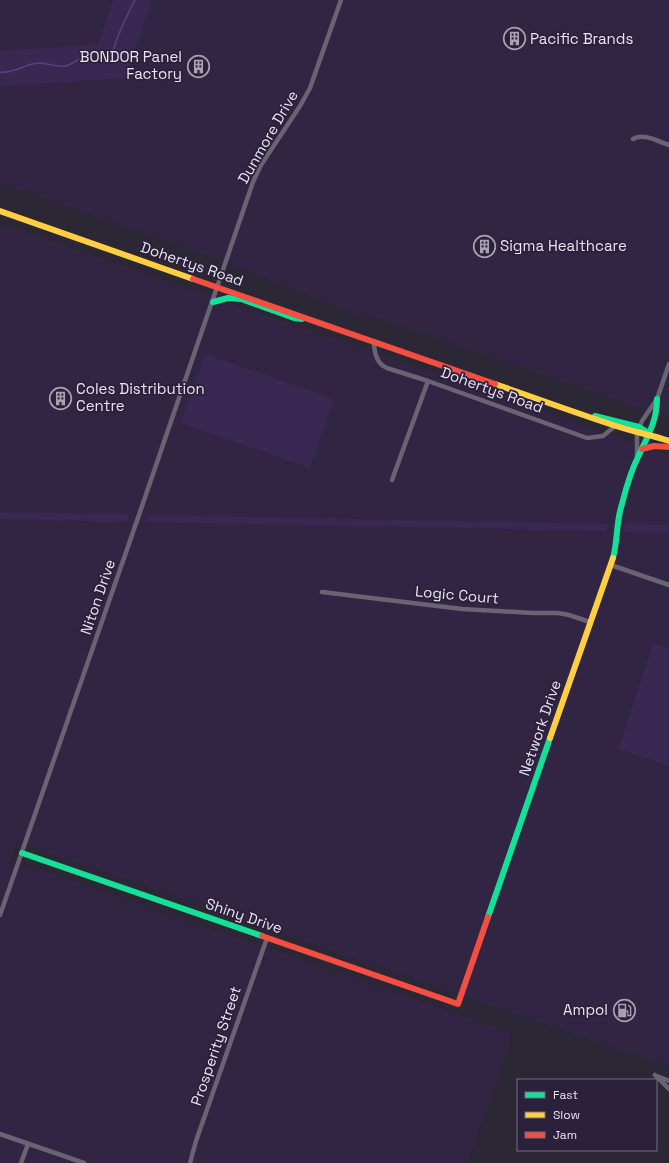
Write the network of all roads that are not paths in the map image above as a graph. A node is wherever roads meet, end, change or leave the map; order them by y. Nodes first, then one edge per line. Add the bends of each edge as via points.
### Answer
1 (341, 0) edge
2 (633, 138) dead end
3 (669, 144) edge
4 (0, 211) edge
5 (218, 286) junction
6 (212, 302) junction
7 (314, 320) junction
8 (374, 341) junction
9 (669, 364) edge
10 (428, 381) junction
11 (656, 399) junction
12 (579, 412) junction
13 (615, 426) junction
14 (638, 430) junction
15 (650, 434) junction
16 (669, 441) edge
17 (669, 447) edge
18 (642, 449) junction
19 (637, 458) junction
20 (392, 480) dead end
21 (611, 565) junction
22 (669, 585) edge
23 (322, 592) dead end
24 (590, 622) junction
25 (22, 853) junction
26 (0, 915) edge
27 (266, 938) junction
28 (458, 1004) joint
29 (669, 1081) edge
30 (669, 1089) edge
31 (0, 1134) edge
32 (28, 1144) junction
33 (21, 1163) edge
34 (84, 1163) edge
35 (190, 1163) edge

1 - 5 street, Dunmore Drive via 310,88 253,182
2 - 3 street via 644,136
4 - 5 street, Dohertys Road
5 - 6 street, Niton Drive
5 - 7 street, Dohertys Road
6 - 7 street via 228,298 241,299 294,318
6 - 25 street, Niton Drive
7 - 8 street, Dohertys Road
8 - 10 street, Dohertys Road via 374,351 382,366
8 - 12 street, Dohertys Road
9 - 11 street
10 - 13 street, Dohertys Road via 587,438 603,436
10 - 20 street
11 - 14 street
11 - 15 street, Network Drive
12 - 13 street, Dohertys Road
12 - 14 street, Dohertys Road
13 - 14 street, Dohertys Road
14 - 15 street, Dohertys Road
14 - 19 street, Network Drive
15 - 16 street, Dohertys Road
15 - 18 street, Network Drive
17 - 18 street via 654,446
18 - 19 street, Network Drive
19 - 21 street, Network Drive via 618,516
21 - 22 street
21 - 24 street, Network Drive
23 - 24 street, Logic Court via 462,609 558,613
24 - 28 street, Network Drive
25 - 26 street, Niton Drive
25 - 27 street, Shiny Drive
27 - 28 street, Shiny Drive
27 - 35 street, Prosperity Street
29 - 30 street via 655,1075
31 - 32 street
32 - 33 street
32 - 34 street

